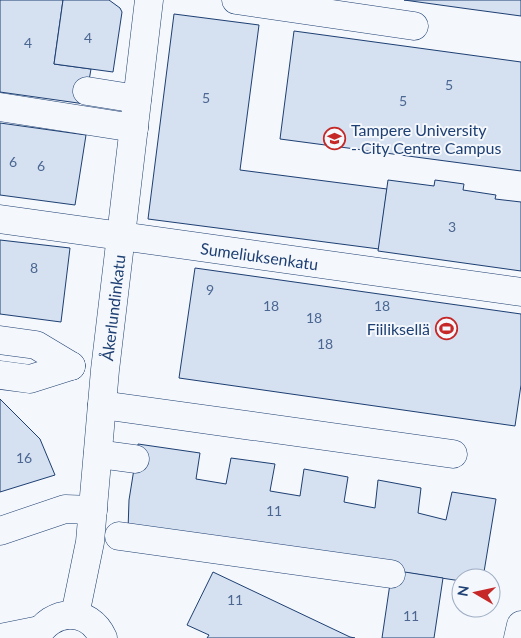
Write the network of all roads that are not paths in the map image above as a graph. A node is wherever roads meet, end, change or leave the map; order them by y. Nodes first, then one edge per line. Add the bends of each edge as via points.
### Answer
1 (149, 0) edge
2 (236, 0) edge
3 (414, 26) dead end
4 (88, 91) dead end
5 (137, 99) junction
6 (0, 107) edge
7 (134, 128) junction
8 (0, 219) edge
9 (121, 236) junction
10 (521, 292) edge
11 (0, 340) edge
12 (0, 375) edge
13 (102, 405) junction
14 (98, 454) junction
15 (453, 454) dead end
16 (135, 459) dead end
17 (93, 510) junction
18 (0, 531) edge
19 (119, 536) dead end
20 (391, 574) dead end
21 (75, 614) junction
22 (521, 625) edge
23 (38, 634) edge
24 (0, 638) edge
25 (103, 638) edge
26 (518, 638) edge

1 - 5 street, Åkerlundinkatu
2 - 3 street
4 - 5 street
5 - 7 street, Åkerlundinkatu
6 - 7 street
7 - 9 street, Åkerlundinkatu
8 - 9 street, Sumeliuksenkatu
9 - 10 street, Sumeliuksenkatu
9 - 13 street, Åkerlundinkatu
11 - 12 street via 36,345 71,366 30,380
13 - 14 street, Åkerlundinkatu
13 - 15 street
14 - 16 street
14 - 17 street, Åkerlundinkatu
17 - 18 street via 65,509
17 - 21 street, Åkerlundinkatu via 88,556
19 - 20 street
21 - 23 street via 52,619
21 - 25 street via 94,623
22 - 26 street
23 - 24 street

